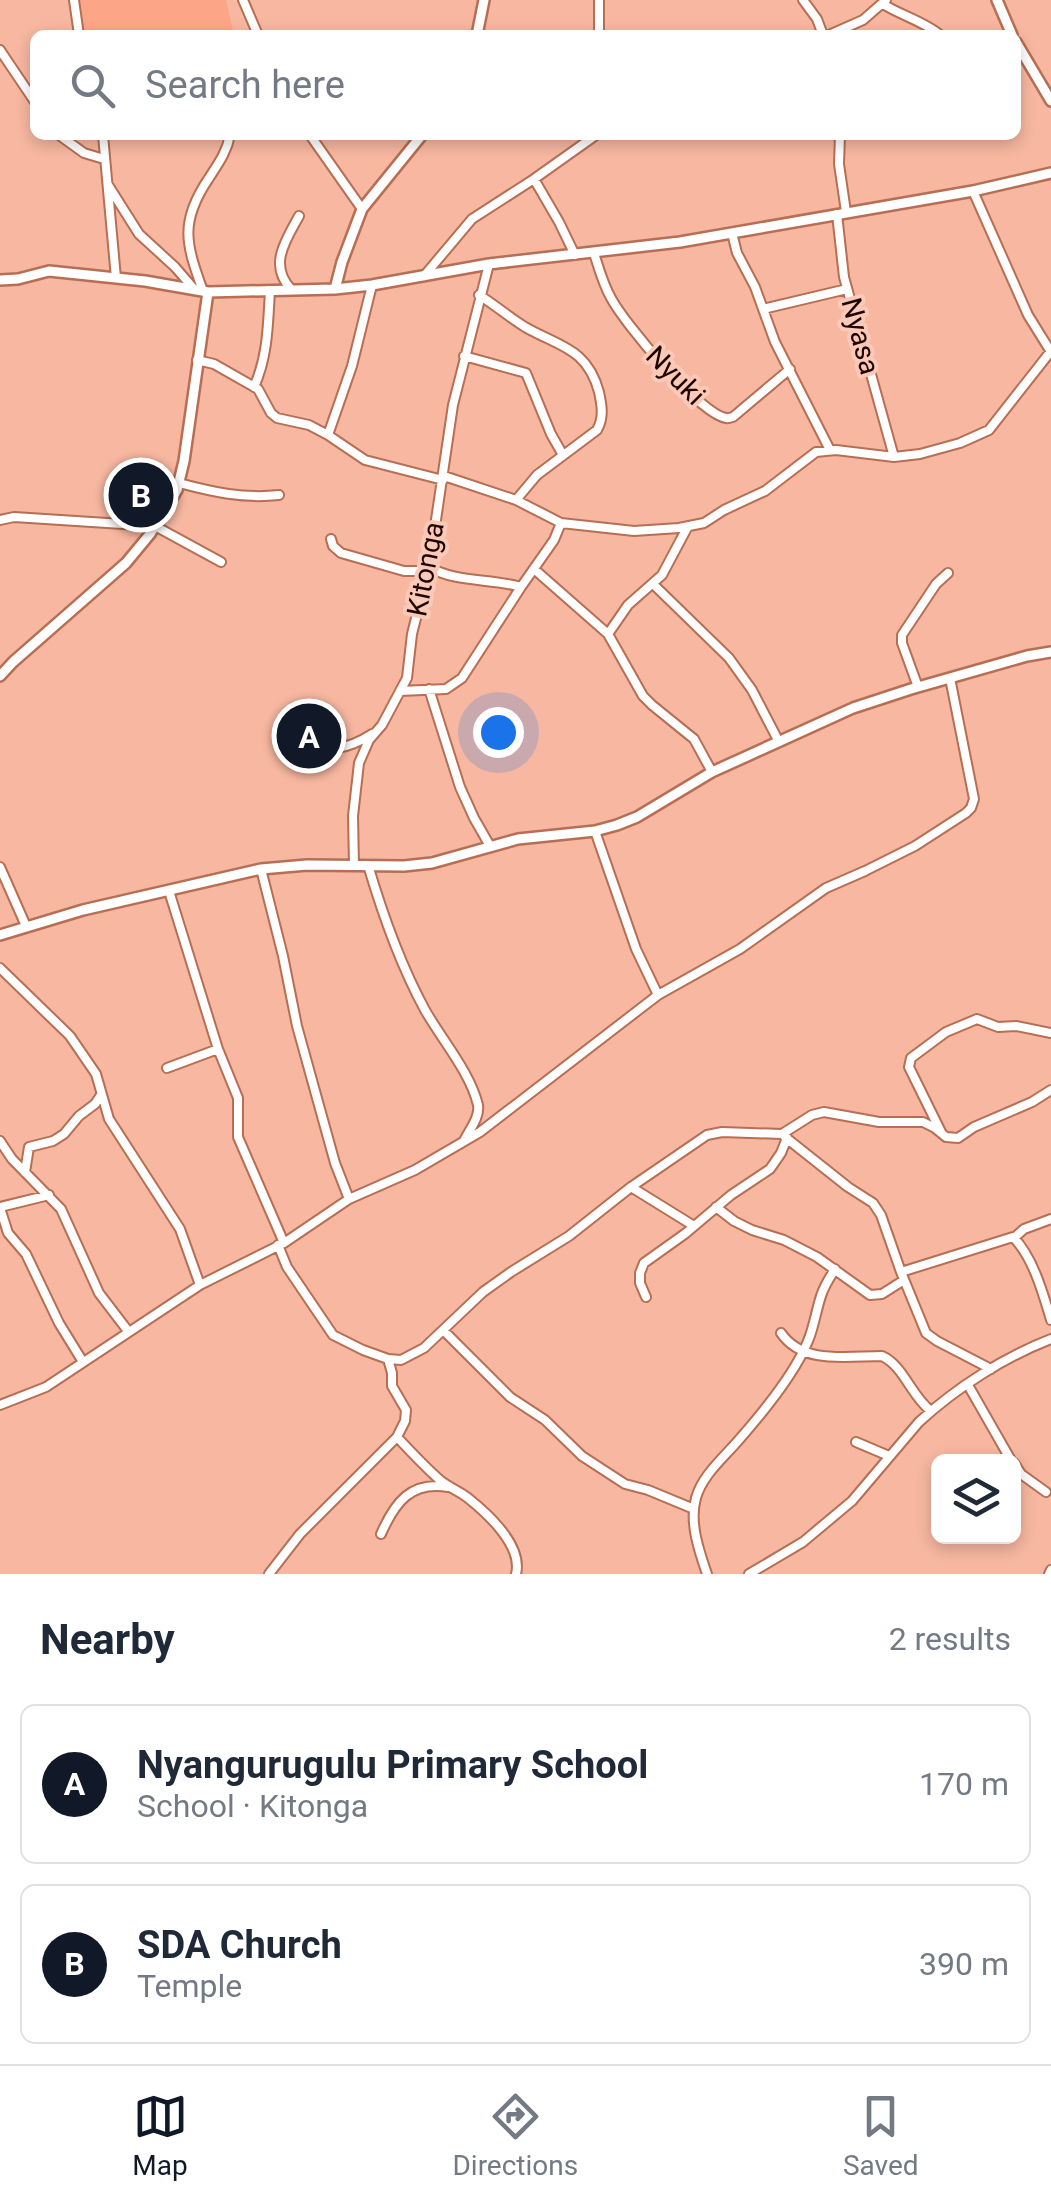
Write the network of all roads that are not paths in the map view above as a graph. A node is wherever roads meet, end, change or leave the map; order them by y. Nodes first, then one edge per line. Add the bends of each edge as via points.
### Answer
1 (74, 0) edge
2 (243, 0) edge
3 (484, 0) edge
4 (600, 0) edge
5 (802, 0) edge
6 (997, 0) edge
7 (885, 2) edge
8 (78, 30) edge
9 (256, 30) edge
10 (478, 30) edge
11 (599, 30) edge
12 (820, 30) edge
13 (833, 30) edge
14 (933, 30) edge
15 (1010, 30) edge
16 (0, 50) edge
17 (1021, 50) edge
18 (30, 95) edge
19 (1051, 101) edge
20 (66, 140) edge
21 (102, 140) edge
22 (229, 140) edge
23 (314, 140) edge
24 (418, 140) edge
25 (589, 140) edge
26 (840, 140) edge
27 (104, 158) junction
28 (1051, 173) edge
29 (534, 180) junction
30 (106, 181) junction
31 (972, 191) junction
32 (362, 209) junction
33 (841, 213) junction
34 (300, 216) dead end
35 (732, 234) junction
36 (594, 253) junction
37 (575, 256) junction
38 (488, 264) junction
39 (424, 276) junction
40 (116, 278) junction
41 (0, 280) edge
42 (372, 285) junction
43 (290, 289) junction
44 (335, 289) junction
45 (847, 289) junction
46 (270, 290) junction
47 (202, 291) junction
48 (480, 294) junction
49 (763, 309) junction
50 (1051, 351) edge
51 (464, 356) junction
52 (197, 360) junction
53 (790, 370) junction
54 (254, 386) junction
55 (328, 435) junction
56 (830, 450) junction
57 (562, 455) junction
58 (894, 457) junction
59 (444, 478) junction
60 (179, 483) junction
61 (278, 495) dead end
62 (516, 500) junction
63 (165, 511) junction
64 (0, 520) edge
65 (561, 523) junction
66 (155, 526) junction
67 (687, 528) junction
68 (331, 540) dead end
69 (222, 562) dead end
70 (429, 569) junction
71 (534, 569) junction
72 (948, 573) dead end
73 (653, 584) junction
74 (521, 587) junction
75 (608, 634) junction
76 (1051, 652) edge
77 (0, 676) edge
78 (950, 678) junction
79 (918, 687) junction
80 (429, 690) junction
81 (400, 691) junction
82 (376, 732) junction
83 (779, 742) junction
84 (299, 745) dead end
85 (712, 772) junction
86 (595, 831) junction
87 (490, 846) junction
88 (354, 865) junction
89 (368, 866) junction
90 (0, 867) edge
91 (261, 869) junction
92 (170, 891) junction
93 (26, 926) junction
94 (0, 934) edge
95 (0, 968) edge
96 (658, 996) junction
97 (1051, 1033) edge
98 (218, 1049) junction
99 (166, 1068) dead end
100 (1051, 1090) edge
101 (101, 1095) junction
102 (942, 1133) junction
103 (784, 1136) junction
104 (0, 1141) edge
105 (464, 1141) junction
106 (25, 1172) junction
107 (631, 1186) junction
108 (49, 1195) junction
109 (349, 1199) junction
110 (716, 1206) junction
111 (0, 1208) edge
112 (1051, 1219) edge
113 (694, 1226) junction
114 (4, 1231) edge
115 (1015, 1237) junction
116 (281, 1244) junction
117 (835, 1268) junction
118 (902, 1276) junction
119 (200, 1285) junction
120 (646, 1297) dead end
121 (1051, 1320) edge
122 (444, 1331) junction
123 (128, 1332) junction
124 (781, 1333) dead end
125 (1049, 1340) edge
126 (803, 1352) junction
127 (1051, 1352) edge
128 (388, 1359) junction
129 (83, 1362) junction
130 (992, 1369) junction
131 (968, 1384) junction
132 (0, 1406) edge
133 (931, 1411) junction
134 (396, 1437) junction
135 (856, 1442) dead end
136 (1008, 1454) edge
137 (889, 1456) junction
138 (1021, 1474) edge
139 (448, 1486) junction
140 (1046, 1492) dead end
141 (694, 1509) junction
142 (382, 1534) dead end
143 (757, 1572) edge
144 (268, 1574) edge
145 (516, 1574) edge
146 (707, 1574) edge

1 - 8 street
2 - 9 street
3 - 10 street
4 - 11 street
5 - 12 street
6 - 15 street
7 - 13 street via 863,20
7 - 14 street
16 - 18 street
17 - 19 street
20 - 27 street
21 - 27 street
22 - 47 street via 187,228
23 - 32 street
24 - 32 street
25 - 29 street
26 - 33 street, Nyasa
27 - 30 street
28 - 31 street
29 - 37 street
29 - 39 street via 472,219
30 - 40 street
30 - 47 street via 139,234
31 - 33 street
31 - 50 street
32 - 44 street
33 - 35 street
33 - 45 street, Nyasa
34 - 43 street via 278,269
35 - 36 street
35 - 49 street
36 - 37 street
36 - 53 street, Nyuki via 624,320 662,366 725,418
37 - 38 street
38 - 39 street
38 - 48 street, Kitonga
39 - 42 street
40 - 41 street via 49,271
40 - 47 street
42 - 44 street
42 - 55 street
43 - 44 street
43 - 46 street
45 - 49 street
45 - 58 street, Nyasa
46 - 47 street
46 - 54 street via 264,363
47 - 52 street
48 - 51 street, Kitonga
48 - 57 street via 590,367 602,422
49 - 53 street
50 - 58 street via 988,430 937,450
51 - 57 street via 526,373
51 - 59 street, Kitonga
52 - 54 street
52 - 60 street
53 - 56 street
54 - 55 street via 277,418
55 - 59 street via 365,460
56 - 58 street
56 - 67 street via 809,456 765,492
57 - 62 street
59 - 62 street
59 - 70 street, Kitonga
60 - 61 street via 228,495
60 - 63 street
62 - 65 street
63 - 64 street via 138,525
63 - 66 street
65 - 67 street via 634,531
65 - 71 street
66 - 69 street
66 - 77 street via 126,563
67 - 73 street
68 - 70 street via 342,553 404,570
70 - 74 street
70 - 81 street, Kitonga
71 - 74 street
71 - 75 street
72 - 79 street via 902,635
73 - 75 street
73 - 83 street via 729,658
74 - 80 street via 462,678
75 - 85 street via 644,696 694,739
76 - 78 street
78 - 79 street
78 - 96 street via 971,808 915,846 826,888
79 - 83 street
80 - 81 street
80 - 87 street via 460,787
81 - 82 street, Kitonga
82 - 84 street via 340,749
82 - 88 street, Kitonga via 355,788
83 - 85 street
85 - 86 street via 637,817
86 - 87 street
86 - 96 street
87 - 89 street via 432,863
88 - 89 street
88 - 91 street
89 - 105 street via 408,978 478,1105
90 - 93 street
91 - 92 street
91 - 109 street via 297,1026
92 - 93 street
92 - 98 street
93 - 94 street
95 - 101 street via 70,1036 96,1074
96 - 105 street
97 - 102 street via 977,1019 911,1058
98 - 99 street
98 - 116 street via 238,1098 238,1137
100 - 102 street via 958,1138
101 - 106 street via 64,1134 29,1147
101 - 119 street via 116,1131 180,1230
102 - 103 street via 923,1122 824,1112
103 - 107 street via 714,1133
103 - 110 street via 770,1169
103 - 118 street via 873,1203
104 - 106 street
105 - 109 street
106 - 108 street
107 - 113 street
107 - 122 street via 483,1292
108 - 111 street
108 - 123 street via 99,1293
109 - 116 street
110 - 113 street
110 - 117 street
111 - 114 street
112 - 115 street
113 - 120 street via 644,1263 640,1283
114 - 129 street via 26,1254
115 - 118 street
115 - 121 street
116 - 119 street
116 - 128 street via 288,1267 334,1335
117 - 118 street via 870,1295 882,1294
117 - 126 street
118 - 130 street via 926,1333
119 - 123 street
122 - 128 street via 407,1358
122 - 141 street via 582,1456 625,1484
123 - 129 street
124 - 126 street
125 - 127 street
125 - 130 street
126 - 133 street via 889,1359
126 - 141 street via 716,1464
128 - 134 street via 392,1386 406,1410
129 - 132 street
130 - 131 street
131 - 133 street
131 - 136 street
133 - 137 street
134 - 139 street
134 - 144 street
135 - 137 street
137 - 143 street via 852,1501
138 - 140 street
139 - 142 street via 410,1492
139 - 145 street via 499,1529 517,1558
141 - 146 street

